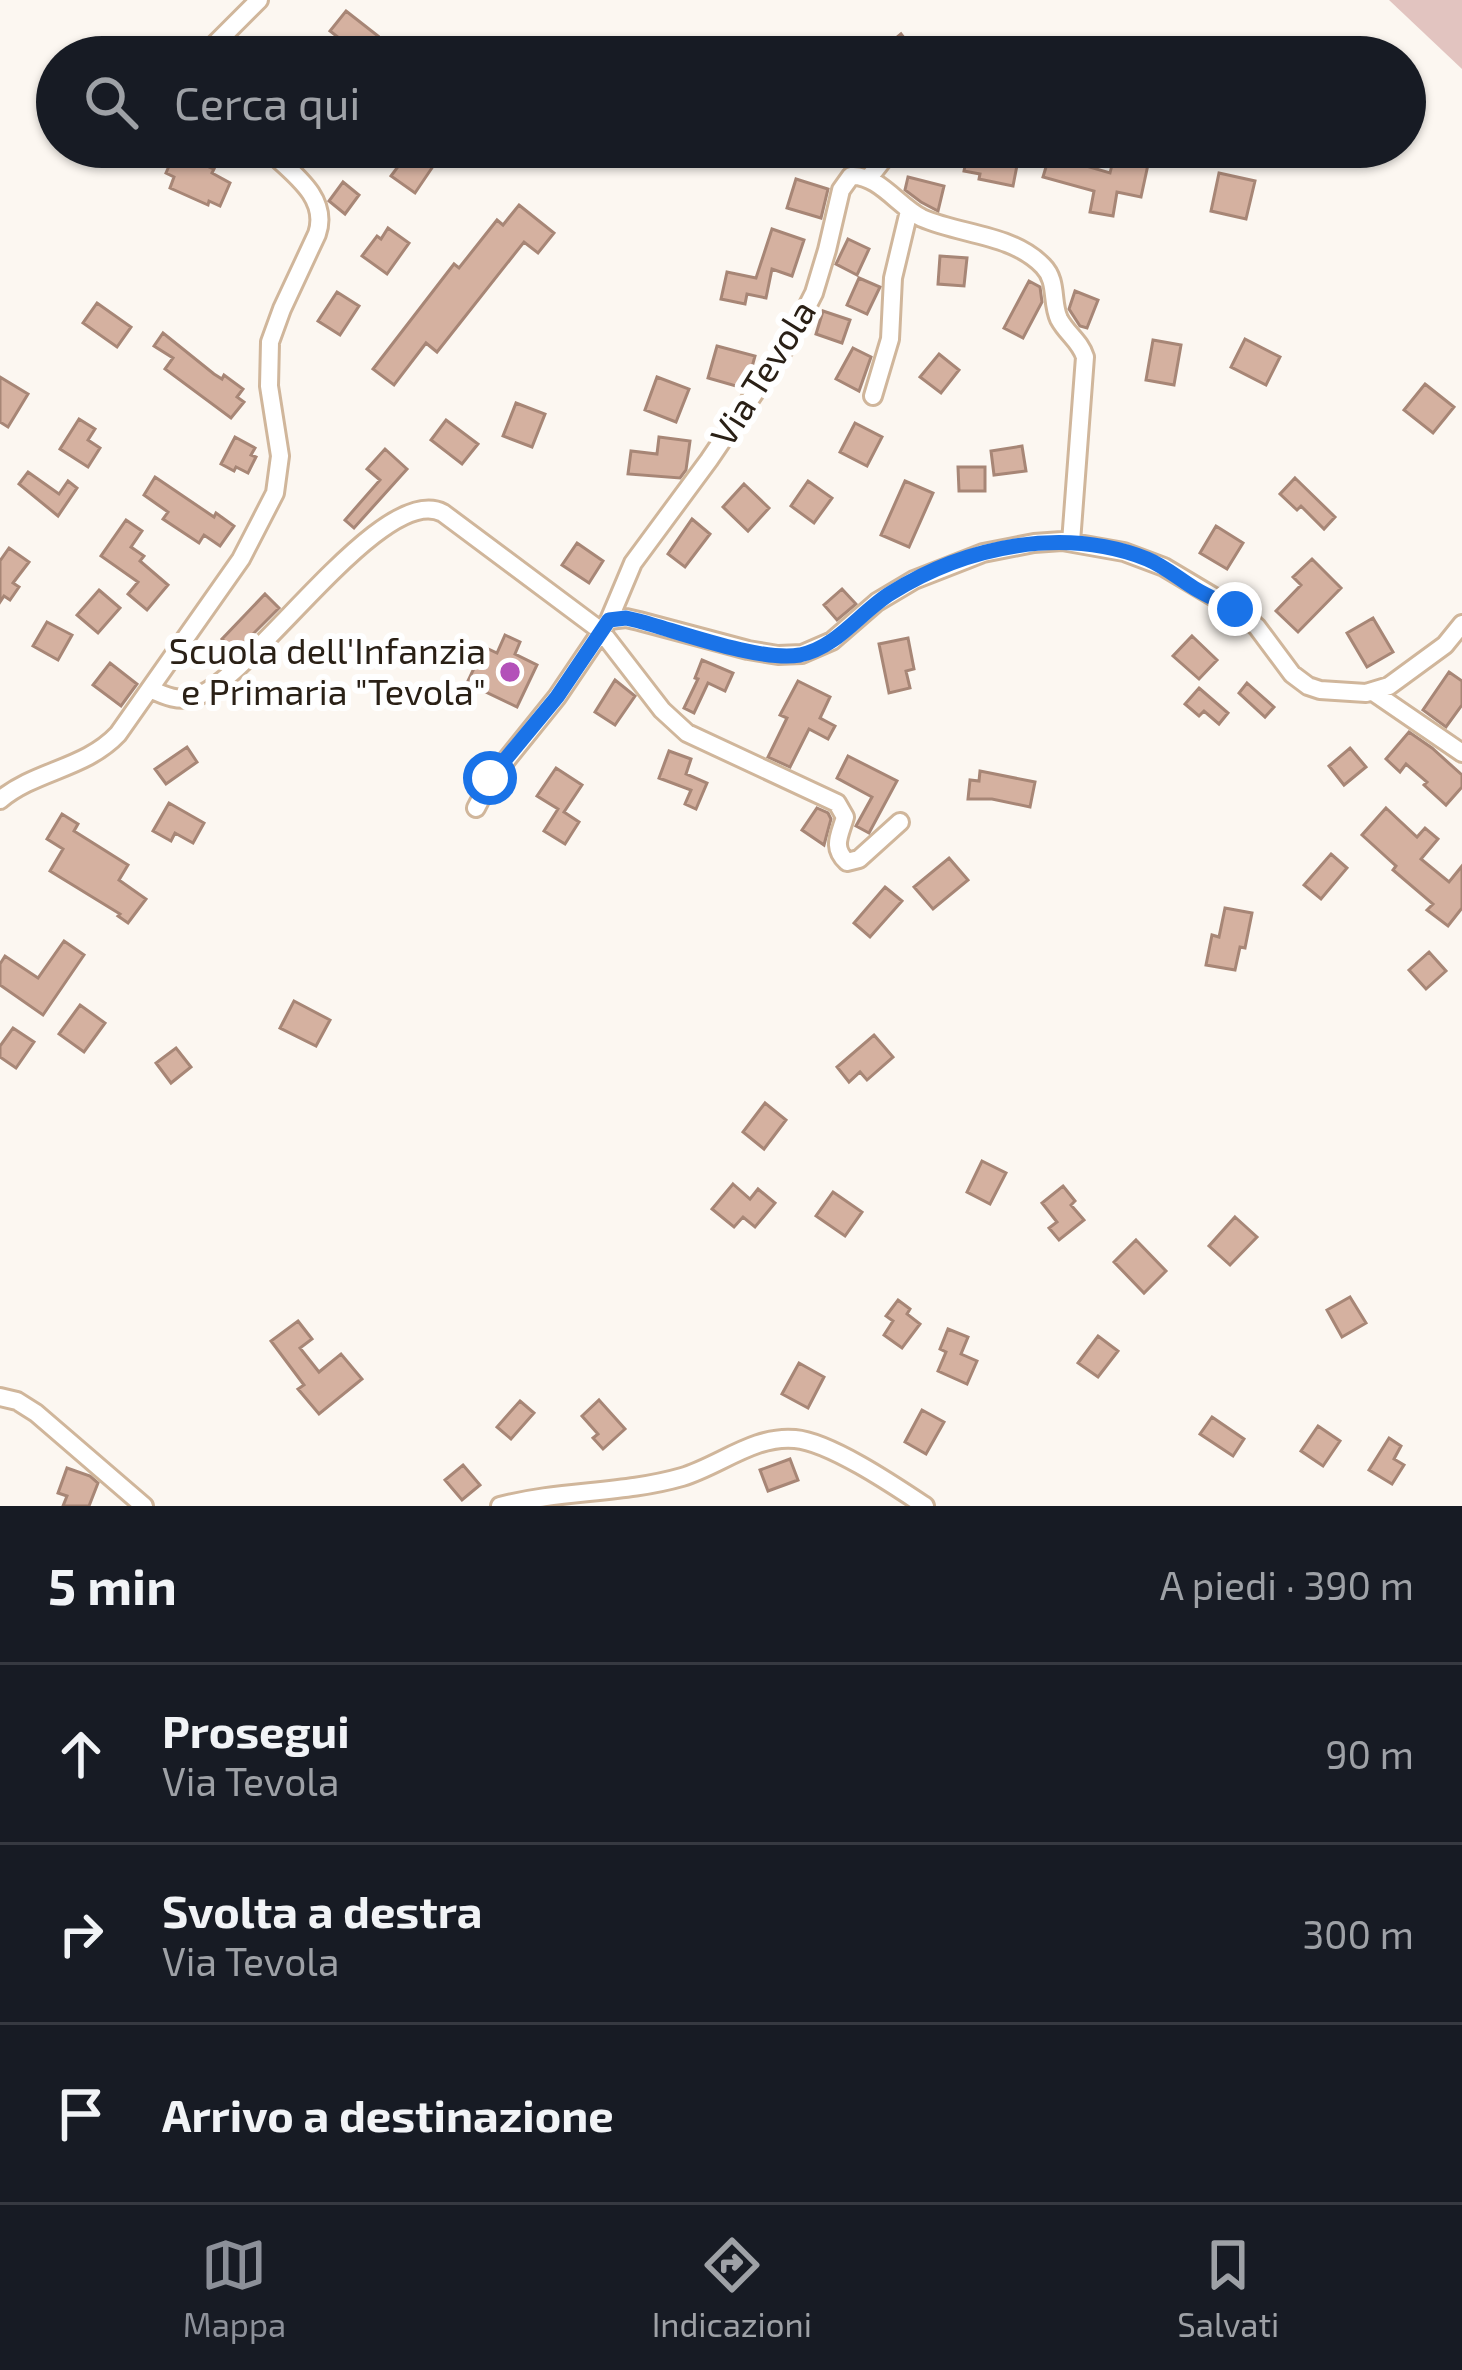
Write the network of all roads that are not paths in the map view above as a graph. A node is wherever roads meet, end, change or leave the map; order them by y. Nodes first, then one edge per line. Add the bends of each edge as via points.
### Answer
1 (259, 0) edge
2 (223, 36) edge
3 (286, 168) edge
4 (877, 168) edge
5 (868, 179) junction
6 (909, 211) junction
7 (873, 396) dead end
8 (1071, 542) junction
9 (1462, 625) edge
10 (605, 626) junction
11 (150, 689) junction
12 (1373, 692) junction
13 (1462, 753) edge
14 (0, 800) edge
15 (476, 808) dead end
16 (900, 822) dead end
17 (0, 1397) edge
18 (144, 1506) edge
19 (500, 1506) edge
20 (925, 1506) edge

1 - 2 street
3 - 11 street via 321,214 271,342 277,487 242,560
4 - 5 street
5 - 6 street
5 - 10 street, Via Tevola via 855,175 842,185 804,315 633,563
6 - 7 street
6 - 8 street via 1003,242 1049,274 1057,314 1085,358
8 - 10 street via 997,550 926,574 825,645 796,655 626,618
8 - 12 street via 1149,560 1235,609 1308,686
9 - 12 street via 1404,677
10 - 11 street via 428,507 330,573 211,689 184,699
10 - 15 street, Via Tevola
10 - 16 street via 657,704 687,733 840,805 844,860 855,861
11 - 14 street via 104,748
12 - 13 street
17 - 18 street via 36,1413
19 - 20 street via 664,1481 789,1438 826,1448

